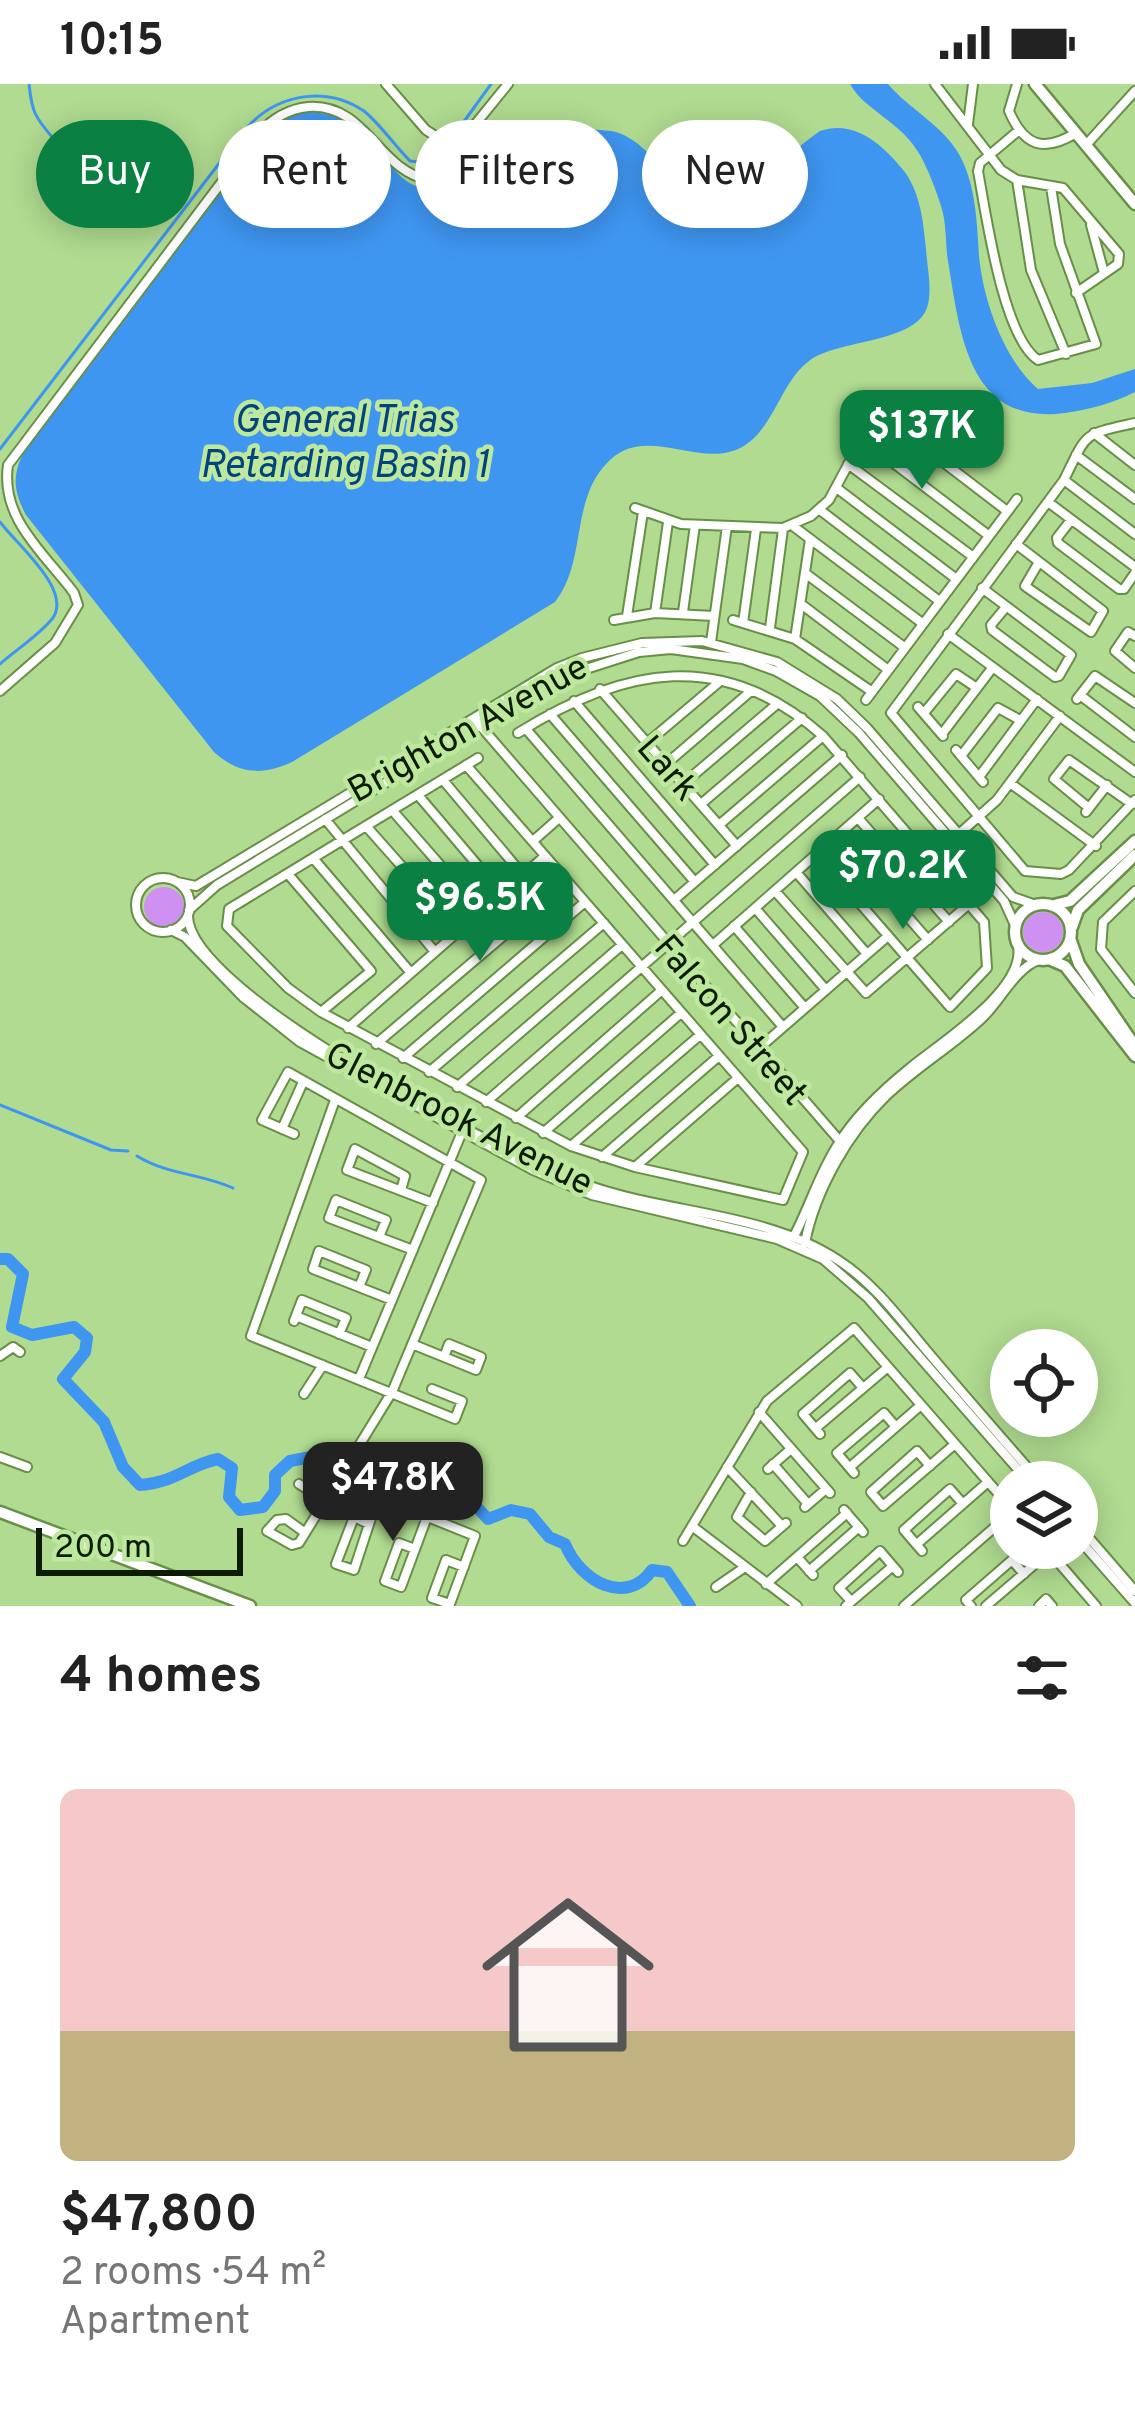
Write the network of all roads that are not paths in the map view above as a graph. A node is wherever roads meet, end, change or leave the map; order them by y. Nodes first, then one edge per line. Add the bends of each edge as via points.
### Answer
1 (386, 84) edge
2 (508, 84) edge
3 (935, 84) edge
4 (973, 84) edge
5 (1017, 84) edge
6 (1035, 84) edge
7 (1132, 90) edge
8 (417, 120) edge
9 (479, 120) edge
10 (968, 126) junction
11 (1018, 131) junction
12 (1076, 133) junction
13 (1086, 145) junction
14 (987, 156) junction
15 (415, 174) edge
16 (1017, 180) junction
17 (1051, 187) junction
18 (1135, 204) edge
19 (1091, 223) junction
20 (1104, 273) junction
21 (1076, 293) junction
22 (1066, 354) junction
23 (1133, 425) edge
24 (1093, 432) junction
25 (868, 443) junction
26 (1076, 455) junction
27 (847, 463) junction
28 (1135, 465) edge
29 (1064, 481) junction
30 (838, 489) junction
31 (1017, 499) dead end
32 (1135, 499) edge
33 (1048, 502) junction
34 (820, 509) junction
35 (1007, 511) junction
36 (1071, 520) junction
37 (668, 522) junction
38 (695, 526) junction
39 (727, 526) junction
40 (788, 527) junction
41 (1133, 527) edge
42 (756, 528) junction
43 (988, 535) junction
44 (810, 539) junction
45 (1016, 544) junction
46 (972, 556) junction
47 (1039, 562) junction
48 (1135, 570) edge
49 (805, 573) junction
50 (955, 578) junction
51 (982, 588) junction
52 (938, 600) junction
53 (801, 604) junction
54 (1006, 607) junction
55 (683, 612) junction
56 (655, 613) junction
57 (627, 616) junction
58 (714, 616) junction
59 (614, 620) dead end
60 (922, 623) junction
61 (770, 628) junction
62 (948, 633) junction
63 (1135, 636) edge
64 (795, 639) junction
65 (711, 642) junction
66 (904, 647) junction
67 (993, 667) junction
68 (1135, 668) edge
69 (887, 669) junction
70 (719, 682) junction
71 (977, 688) junction
72 (600, 689) junction
73 (752, 690) junction
74 (0, 691) edge
75 (1036, 699) junction
76 (574, 701) junction
77 (1135, 703) edge
78 (777, 704) junction
79 (550, 714) junction
80 (1060, 716) junction
81 (802, 718) junction
82 (1020, 720) junction
83 (476, 722) junction
84 (823, 736) junction
85 (1135, 737) edge
86 (647, 743) junction
87 (842, 755) junction
88 (478, 758) dead end
89 (666, 764) junction
90 (466, 765) junction
91 (1135, 772) edge
92 (860, 777) junction
93 (442, 780) junction
94 (1010, 782) junction
95 (683, 784) junction
96 (1107, 785) junction
97 (418, 795) junction
98 (879, 799) junction
99 (1134, 802) edge
100 (701, 804) junction
101 (392, 810) junction
102 (978, 817) junction
103 (559, 818) junction
104 (858, 818) junction
105 (325, 819) junction
106 (719, 825) junction
107 (366, 826) junction
108 (959, 834) junction
109 (837, 836) junction
110 (532, 841) junction
111 (340, 842) junction
112 (1135, 842) edge
113 (737, 845) junction
114 (1096, 846) junction
115 (817, 854) junction
116 (1135, 855) edge
117 (545, 856) junction
118 (314, 858) junction
119 (715, 865) junction
120 (796, 872) junction
121 (288, 874) junction
122 (524, 875) junction
123 (567, 881) junction
124 (177, 882) junction
125 (695, 882) junction
126 (775, 891) junction
127 (1135, 891) edge
128 (502, 894) junction
129 (674, 900) junction
130 (585, 902) junction
131 (969, 904) junction
132 (1036, 904) junction
133 (1053, 905) junction
134 (755, 908) junction
135 (481, 912) junction
136 (188, 913) junction
137 (693, 922) junction
138 (949, 922) junction
139 (604, 923) junction
140 (1016, 925) junction
141 (734, 926) junction
142 (171, 930) junction
143 (459, 932) junction
144 (1071, 934) junction
145 (888, 936) junction
146 (928, 940) junction
147 (668, 944) junction
148 (622, 945) junction
149 (713, 945) junction
150 (1018, 946) junction
151 (435, 952) junction
152 (867, 954) junction
153 (907, 958) junction
154 (1043, 960) junction
155 (642, 967) junction
156 (847, 972) junction
157 (411, 973) junction
158 (662, 990) junction
159 (826, 990) junction
160 (1135, 993) edge
161 (805, 1008) junction
162 (321, 1012) junction
163 (681, 1013) junction
164 (783, 1027) junction
165 (348, 1028) junction
166 (700, 1034) junction
167 (376, 1044) junction
168 (1135, 1046) edge
169 (758, 1049) junction
170 (719, 1056) junction
171 (1135, 1057) edge
172 (403, 1058) junction
173 (429, 1072) junction
174 (738, 1078) junction
175 (302, 1082) junction
176 (457, 1087) junction
177 (335, 1100) junction
178 (486, 1102) junction
179 (516, 1118) junction
180 (282, 1129) junction
181 (462, 1132) junction
182 (543, 1132) junction
183 (294, 1134) dead end
184 (842, 1145) junction
185 (571, 1146) junction
186 (602, 1158) junction
187 (449, 1163) junction
188 (635, 1167) junction
189 (401, 1190) junction
190 (433, 1203) junction
191 (380, 1237) junction
192 (792, 1239) junction
193 (804, 1245) junction
194 (413, 1250) junction
195 (359, 1287) junction
196 (392, 1300) junction
197 (339, 1334) junction
198 (412, 1344) junction
199 (373, 1347) junction
200 (20, 1352) dead end
201 (0, 1356) edge
202 (444, 1357) junction
203 (323, 1365) junction
204 (888, 1367) junction
205 (359, 1379) junction
206 (862, 1388) junction
207 (392, 1392) junction
208 (304, 1394) dead end
209 (425, 1405) junction
210 (921, 1405) junction
211 (759, 1412) junction
212 (896, 1427) junction
213 (955, 1444) junction
214 (791, 1449) junction
215 (0, 1457) edge
216 (1011, 1461) edge
217 (1022, 1461) edge
218 (930, 1466) junction
219 (27, 1467) dead end
220 (345, 1467) junction
221 (728, 1467) junction
222 (988, 1482) junction
223 (299, 1484) dead end
224 (990, 1485) edge
225 (751, 1492) junction
226 (378, 1497) junction
227 (325, 1500) junction
228 (963, 1504) junction
229 (0, 1512) edge
230 (427, 1516) junction
231 (369, 1524) junction
232 (692, 1526) junction
233 (990, 1530) edge
234 (304, 1532) junction
235 (683, 1541) dead end
236 (1098, 1548) edge
237 (415, 1549) junction
238 (796, 1557) junction
239 (1098, 1561) edge
240 (464, 1567) junction
241 (745, 1568) junction
242 (1029, 1569) edge
243 (1064, 1569) edge
244 (1024, 1574) junction
245 (766, 1584) junction
246 (716, 1588) dead end
247 (1135, 1591) edge
248 (917, 1594) junction
249 (1135, 1603) edge
250 (848, 1604) edge
251 (250, 1606) edge
252 (797, 1606) edge
253 (904, 1606) edge
254 (928, 1606) edge
255 (971, 1606) edge
256 (986, 1606) edge
257 (1039, 1606) edge
258 (1052, 1606) edge
259 (1096, 1606) edge

1 - 8 street
2 - 9 street
3 - 10 street
4 - 10 street
5 - 11 street via 1009,111
6 - 12 main road
7 - 13 street
10 - 14 street
11 - 12 street via 1058,144
11 - 14 street
12 - 13 main road
13 - 18 main road
14 - 16 street
14 - 22 street via 978,171 1012,316 1034,358
15 - 74 street via 342,113 310,107 276,118 253,140 8,464 17,522 79,605 55,643
16 - 17 street
16 - 22 street via 1030,270
17 - 19 street via 1063,188
17 - 21 street
19 - 20 street
19 - 20 street via 1121,259
20 - 21 street
21 - 22 street via 1096,344
23 - 24 street
24 - 26 street
24 - 28 street
25 - 27 street
25 - 35 street via 916,442
25 - 43 street
26 - 29 street
26 - 32 street
27 - 30 street
27 - 46 street
29 - 33 street
29 - 41 street
30 - 34 street
30 - 50 street
31 - 35 street
33 - 36 street
33 - 45 street
34 - 40 street
34 - 52 street
35 - 43 street
36 - 48 street
36 - 48 street via 1058,542 1119,589
37 - 38 street
37 - 56 street
37 - 57 street via 639,510
38 - 39 street
38 - 55 street
39 - 42 street
39 - 58 street
40 - 42 street
40 - 44 street
40 - 61 street
42 - 61 street via 738,621
43 - 46 street
44 - 49 street
44 - 60 street
45 - 47 street
45 - 51 street
46 - 50 street
47 - 47 street via 1103,611 1091,632 1024,586
49 - 53 street
49 - 66 street
50 - 52 street
51 - 54 street
51 - 62 street
52 - 60 street
53 - 64 street
53 - 69 street
54 - 54 street via 1071,656 1059,676 992,630
55 - 56 street
55 - 58 street
56 - 57 street
57 - 59 street
58 - 65 street
60 - 66 street
61 - 64 street
62 - 67 street
62 - 102 street via 891,713
63 - 68 street via 1128,632 1115,651
64 - 69 street via 868,696
65 - 83 street, Brighton Avenue via 642,643 582,658
65 - 108 street, Brighton Avenue via 777,662 824,689
66 - 69 street
67 - 71 street
67 - 75 street
70 - 72 street via 663,676
70 - 73 street
70 - 86 street
71 - 71 street via 943,736 921,710 956,674
72 - 76 street
72 - 86 street, Lark
73 - 78 street
73 - 89 street
75 - 80 street
75 - 82 street
76 - 79 street
76 - 119 street
77 - 85 street via 1096,676 1078,697
78 - 81 street
78 - 95 street
79 - 125 street
79 - 129 street via 522,731
80 - 91 street
80 - 94 street
81 - 84 street
81 - 100 street
82 - 82 street via 981,780 958,753 998,708
83 - 103 street, Falcon Street
83 - 105 street, Brighton Avenue
83 - 124 street, Brighton Avenue via 196,886
83 - 140 street, Brighton Avenue via 557,678 639,652 702,650 759,664 799,682 845,718 1004,901
84 - 87 street
84 - 106 street
86 - 89 street, Lark
87 - 92 street
87 - 113 street
88 - 90 street
89 - 95 street, Lark
90 - 93 street
90 - 110 street
92 - 98 street
92 - 137 street
93 - 97 street
93 - 122 street
94 - 102 street
94 - 114 street
95 - 100 street, Lark
96 - 96 street via 1069,760 1055,776 1088,810
96 - 99 street
97 - 101 street
97 - 128 street
98 - 104 street
98 - 131 street
99 - 114 street
100 - 106 street, Lark
101 - 107 street
101 - 135 street
102 - 108 street
102 - 114 street via 1031,873 1070,870
103 - 110 street
103 - 147 street, Falcon Street
104 - 109 street
104 - 138 street
105 - 111 street
105 - 136 street, Brighton Avenue via 202,895
106 - 113 street, Lark
107 - 111 street
107 - 143 street
108 - 132 street, Brighton Avenue via 1013,897
109 - 115 street
109 - 146 street
110 - 117 street
111 - 118 street
111 - 151 street
112 - 133 main road via 1070,901
113 - 119 street
115 - 120 street
115 - 145 street
116 - 144 main road via 1078,910
117 - 122 street
117 - 123 street
118 - 121 street
118 - 157 street
119 - 125 street
120 - 126 street
120 - 152 street
121 - 162 street via 370,968
121 - 162 street via 230,910 227,926
122 - 128 street
123 - 130 street
123 - 167 street
124 - 136 street via 188,894
124 - 142 street via 154,880 137,900 147,927
125 - 129 street
126 - 134 street
126 - 156 street
127 - 160 street via 1103,922 1101,949
128 - 135 street
129 - 137 street
130 - 139 street
130 - 172 street
131 - 138 street
131 - 153 street via 984,922 987,968 950,1007
132 - 133 main road
132 - 140 main road
133 - 144 main road
134 - 141 street
134 - 159 street
135 - 143 street
136 - 142 street
136 - 192 street, Glenbrook Avenue via 195,937 247,992 346,1064 573,1180
137 - 147 street
137 - 149 street
138 - 146 street
139 - 148 street
139 - 173 street
140 - 150 main road
141 - 149 street
141 - 161 street
142 - 181 street, Glenbrook Avenue via 300,1042
143 - 151 street
144 - 154 main road via 1062,952
144 - 168 main road via 1076,958
145 - 152 street
145 - 153 street
146 - 153 street
147 - 155 street
147 - 169 street, Falcon Street
148 - 155 street
148 - 176 street
149 - 164 street
150 - 154 main road
150 - 184 street via 1020,958 994,998 880,1094
151 - 157 street
152 - 156 street
153 - 156 street via 866,994
154 - 171 main road via 1064,966
154 - 184 street via 1025,968 982,1019 884,1098
155 - 158 street
155 - 178 street
156 - 159 street
157 - 165 street
158 - 163 street
158 - 179 street
159 - 161 street
161 - 164 street
162 - 165 street
163 - 166 street
163 - 182 street
164 - 169 street
165 - 167 street
166 - 170 street
166 - 185 street
167 - 172 street
169 - 184 street, Falcon Street
170 - 174 street
170 - 186 street
172 - 173 street
173 - 176 street
174 - 188 street
174 - 188 street via 802,1152 783,1200
175 - 177 street
175 - 180 street
175 - 180 street via 288,1072 262,1120
176 - 178 street
177 - 187 street
177 - 203 street via 250,1336
178 - 179 street
179 - 182 street
180 - 183 street
181 - 187 street
181 - 192 street, Glenbrook Avenue via 592,1195
182 - 185 street
184 - 192 street
184 - 193 street
185 - 186 street
186 - 188 street
187 - 190 street
187 - 198 street via 482,1180
189 - 189 street via 405,1176 355,1149 347,1170
189 - 190 street
190 - 194 street
191 - 191 street via 328,1218 336,1199 386,1220
191 - 194 street
192 - 193 street, Glenbrook Avenue
193 - 216 street, Glenbrook Avenue via 855,1283
193 - 217 street, Glenbrook Avenue via 865,1281
194 - 196 street
195 - 195 street via 313,1269 319,1251 366,1270
195 - 196 street
196 - 199 street
197 - 197 street via 295,1319 302,1300 346,1318
197 - 199 street
198 - 202 street
198 - 207 street
199 - 205 street
200 - 201 street via 13,1347
202 - 202 street via 476,1370 481,1358 449,1343
203 - 205 street
203 - 208 street
204 - 206 street
204 - 210 street
204 - 211 street via 854,1328
205 - 207 street
206 - 206 street via 818,1431 803,1414 850,1373
207 - 209 street
207 - 220 street
209 - 209 street via 454,1419 462,1401 433,1386
210 - 212 street
210 - 213 street
211 - 214 street
211 - 221 street
212 - 212 street via 852,1470 837,1453 884,1413
213 - 218 street
213 - 222 street
214 - 214 street via 771,1466 806,1505 828,1491
215 - 219 street
218 - 218 street via 884,1507 871,1492 917,1451
220 - 226 street
220 - 227 street
221 - 225 street
221 - 232 street
222 - 224 street
222 - 228 street
223 - 227 street
225 - 225 street via 784,1525 765,1541 736,1517
226 - 230 street
226 - 231 street
227 - 234 street
228 - 228 street via 919,1548 904,1530 950,1490
229 - 251 main road
230 - 237 street
230 - 240 street via 475,1537
231 - 231 street via 354,1517 336,1564 354,1570
232 - 235 street
232 - 241 street
233 - 248 street
234 - 234 street via 286,1519 267,1531 292,1545
236 - 247 street
237 - 237 street via 401,1587 385,1581 399,1543
238 - 238 street via 845,1511 861,1529 811,1573
238 - 245 street
239 - 249 street
240 - 240 street via 449,1604 432,1598 446,1560
241 - 245 street
241 - 246 street
242 - 244 street
243 - 259 street
244 - 255 street via 1012,1560 966,1600
244 - 256 street
245 - 252 street
248 - 253 street
248 - 254 street
250 - 250 street via 895,1569 880,1552 839,1588
257 - 258 street

